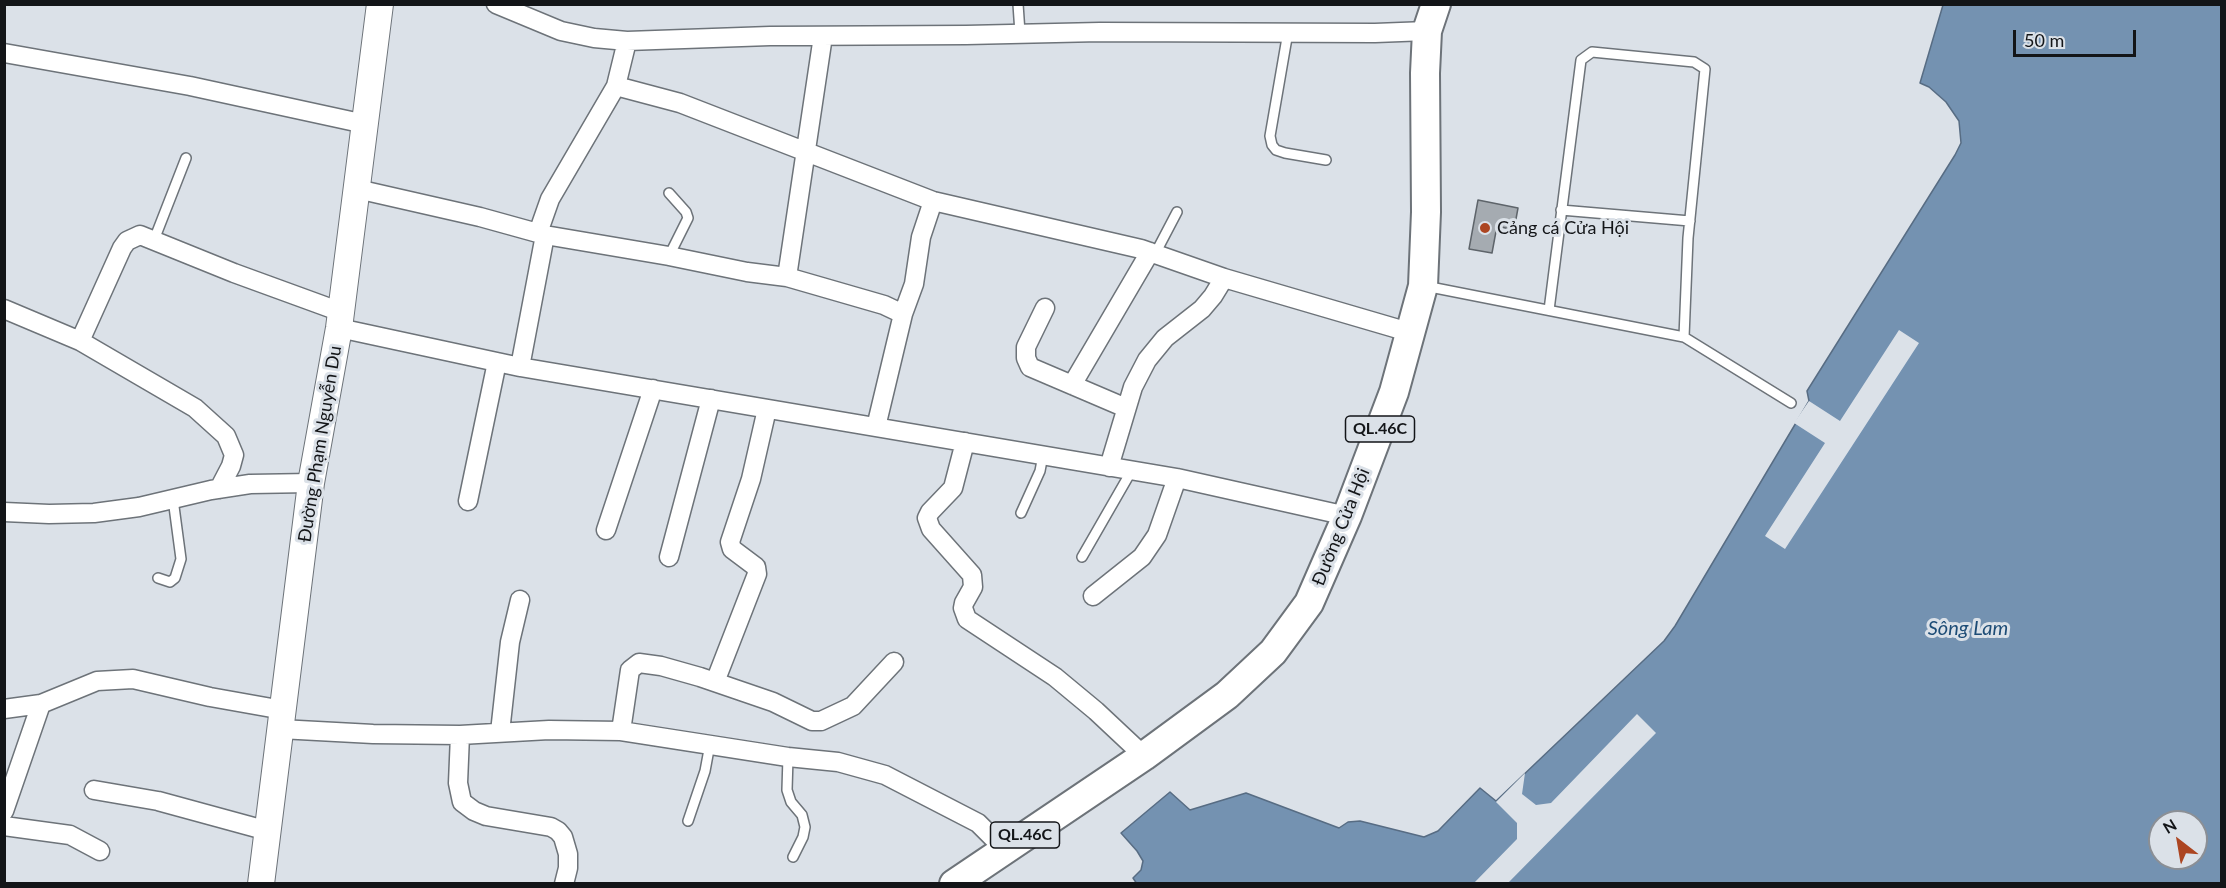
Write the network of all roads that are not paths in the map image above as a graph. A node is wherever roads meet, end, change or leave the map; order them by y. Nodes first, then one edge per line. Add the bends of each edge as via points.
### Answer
1 (380, 4) edge
2 (496, 4) edge
3 (1018, 4) edge
4 (1432, 15) edge
5 (1288, 32) junction
6 (1020, 33) junction
7 (823, 36) junction
8 (627, 41) junction
9 (4, 53) edge
10 (616, 86) junction
11 (365, 124) junction
12 (805, 151) junction
13 (186, 158) dead end
14 (1326, 160) dead end
15 (357, 189) junction
16 (669, 193) dead end
17 (933, 201) junction
18 (1562, 210) junction
19 (1178, 212) dead end
20 (1690, 221) junction
21 (542, 234) junction
22 (154, 240) junction
23 (1152, 253) junction
24 (669, 256) junction
25 (787, 277) junction
26 (1224, 278) junction
27 (1423, 286) junction
28 (1045, 308) dead end
29 (4, 309) edge
30 (1549, 310) junction
31 (903, 314) junction
32 (340, 320) junction
33 (1412, 333) junction
34 (1684, 337) junction
35 (80, 341) junction
36 (497, 362) junction
37 (520, 367) junction
38 (1072, 385) junction
39 (653, 390) junction
40 (711, 399) junction
41 (1791, 403) dead end
42 (767, 408) junction
43 (1126, 408) junction
44 (876, 427) junction
45 (965, 442) junction
46 (1043, 455) junction
47 (1109, 466) junction
48 (1132, 470) junction
49 (1177, 478) junction
50 (311, 483) junction
51 (219, 489) junction
52 (173, 499) junction
53 (468, 501) dead end
54 (4, 512) edge
55 (1020, 513) dead end
56 (1347, 516) junction
57 (606, 530) dead end
58 (669, 557) dead end
59 (1082, 557) dead end
60 (158, 578) dead end
61 (1093, 596) dead end
62 (520, 600) dead end
63 (894, 662) dead end
64 (715, 682) junction
65 (41, 704) junction
66 (4, 709) edge
67 (281, 720) junction
68 (621, 730) junction
69 (500, 732) junction
70 (460, 735) junction
71 (710, 744) junction
72 (788, 757) junction
73 (1138, 759) junction
74 (94, 790) dead end
75 (4, 811) edge
76 (688, 821) dead end
77 (4, 826) edge
78 (268, 831) junction
79 (1004, 849) junction
80 (100, 851) dead end
81 (794, 857) dead end
82 (261, 884) edge
83 (564, 884) edge
84 (954, 884) edge

1 - 11 main road, Đường Phạm Nguyễn Du
2 - 8 street via 561,31
3 - 6 lane
4 - 5 street
4 - 27 main road, Đường Cửa Hội / QL.46C via 1425,73
5 - 6 street
5 - 14 lane via 1270,136 1272,145 1285,153
6 - 7 street
7 - 8 street
7 - 12 street
8 - 10 street
9 - 11 street via 190,86
10 - 12 street via 680,103
10 - 21 street via 550,199
11 - 15 main road, Đường Phạm Nguyễn Du
12 - 17 street
12 - 25 street
13 - 22 lane
15 - 21 street
15 - 32 main road, Đường Phạm Nguyễn Du
16 - 24 lane via 688,218
17 - 23 street
17 - 31 street via 921,237 915,284
18 - 20 lane
18 - 20 lane via 1581,60 1592,52 1695,62 1705,69
18 - 30 lane
19 - 23 lane
20 - 34 lane
21 - 24 street
21 - 37 street
22 - 32 street
22 - 35 street via 140,235 127,241
23 - 26 street
23 - 38 street
24 - 25 street
25 - 31 street
26 - 33 street
26 - 43 street via 1202,309 1165,338 1147,360
27 - 30 lane
27 - 33 main road, Đường Cửa Hội / QL.46C
28 - 38 street via 1026,347 1026,358 1030,367
29 - 35 street
30 - 34 lane
31 - 44 street
32 - 36 street
32 - 50 main road, Đường Phạm Nguyễn Du
33 - 56 main road, Đường Cửa Hội / QL.46C
34 - 41 lane
35 - 51 street via 195,408 226,436 234,455
36 - 37 street
36 - 53 street
37 - 39 street
38 - 43 street
39 - 40 street
39 - 57 street
40 - 42 street
40 - 58 street
42 - 44 street
42 - 64 street via 751,479 730,542 732,549 756,567 757,574
43 - 47 street
44 - 45 street
45 - 46 street
45 - 73 street via 953,488 927,518 931,529 972,575 973,587 963,608 967,619 1055,677 1096,711
46 - 47 street
46 - 55 lane via 1038,478
47 - 48 street
48 - 49 street
48 - 59 lane
49 - 56 street
49 - 61 street via 1157,535 1142,557
50 - 51 street
50 - 67 main road, Đường Phạm Nguyễn Du
51 - 52 street
52 - 54 street via 94,513
52 - 60 lane via 181,559 175,579 170,582
56 - 73 main road, Đường Cửa Hội / QL.46C via 1309,603 1273,652 1227,695
62 - 69 street via 510,642
63 - 64 street via 853,706 821,721 812,721 773,702
64 - 68 street via 661,666 634,665
65 - 66 street
65 - 67 street via 97,681 133,679 210,697
65 - 75 street
67 - 70 street
67 - 78 main road, Đường Phạm Nguyễn Du
68 - 69 street
68 - 71 street
69 - 70 street
70 - 83 street via 458,783 462,802 486,816 558,831 564,837 568,855
71 - 72 street
71 - 76 lane
72 - 79 street via 838,762 885,775 978,823
72 - 81 lane via 788,790 805,827
73 - 79 main road, Đường Cửa Hội / QL.46C
74 - 78 street via 158,801
77 - 80 street via 70,836
78 - 82 main road, Đường Phạm Nguyễn Du
79 - 84 main road, Đường Cửa Hội / QL.46C

